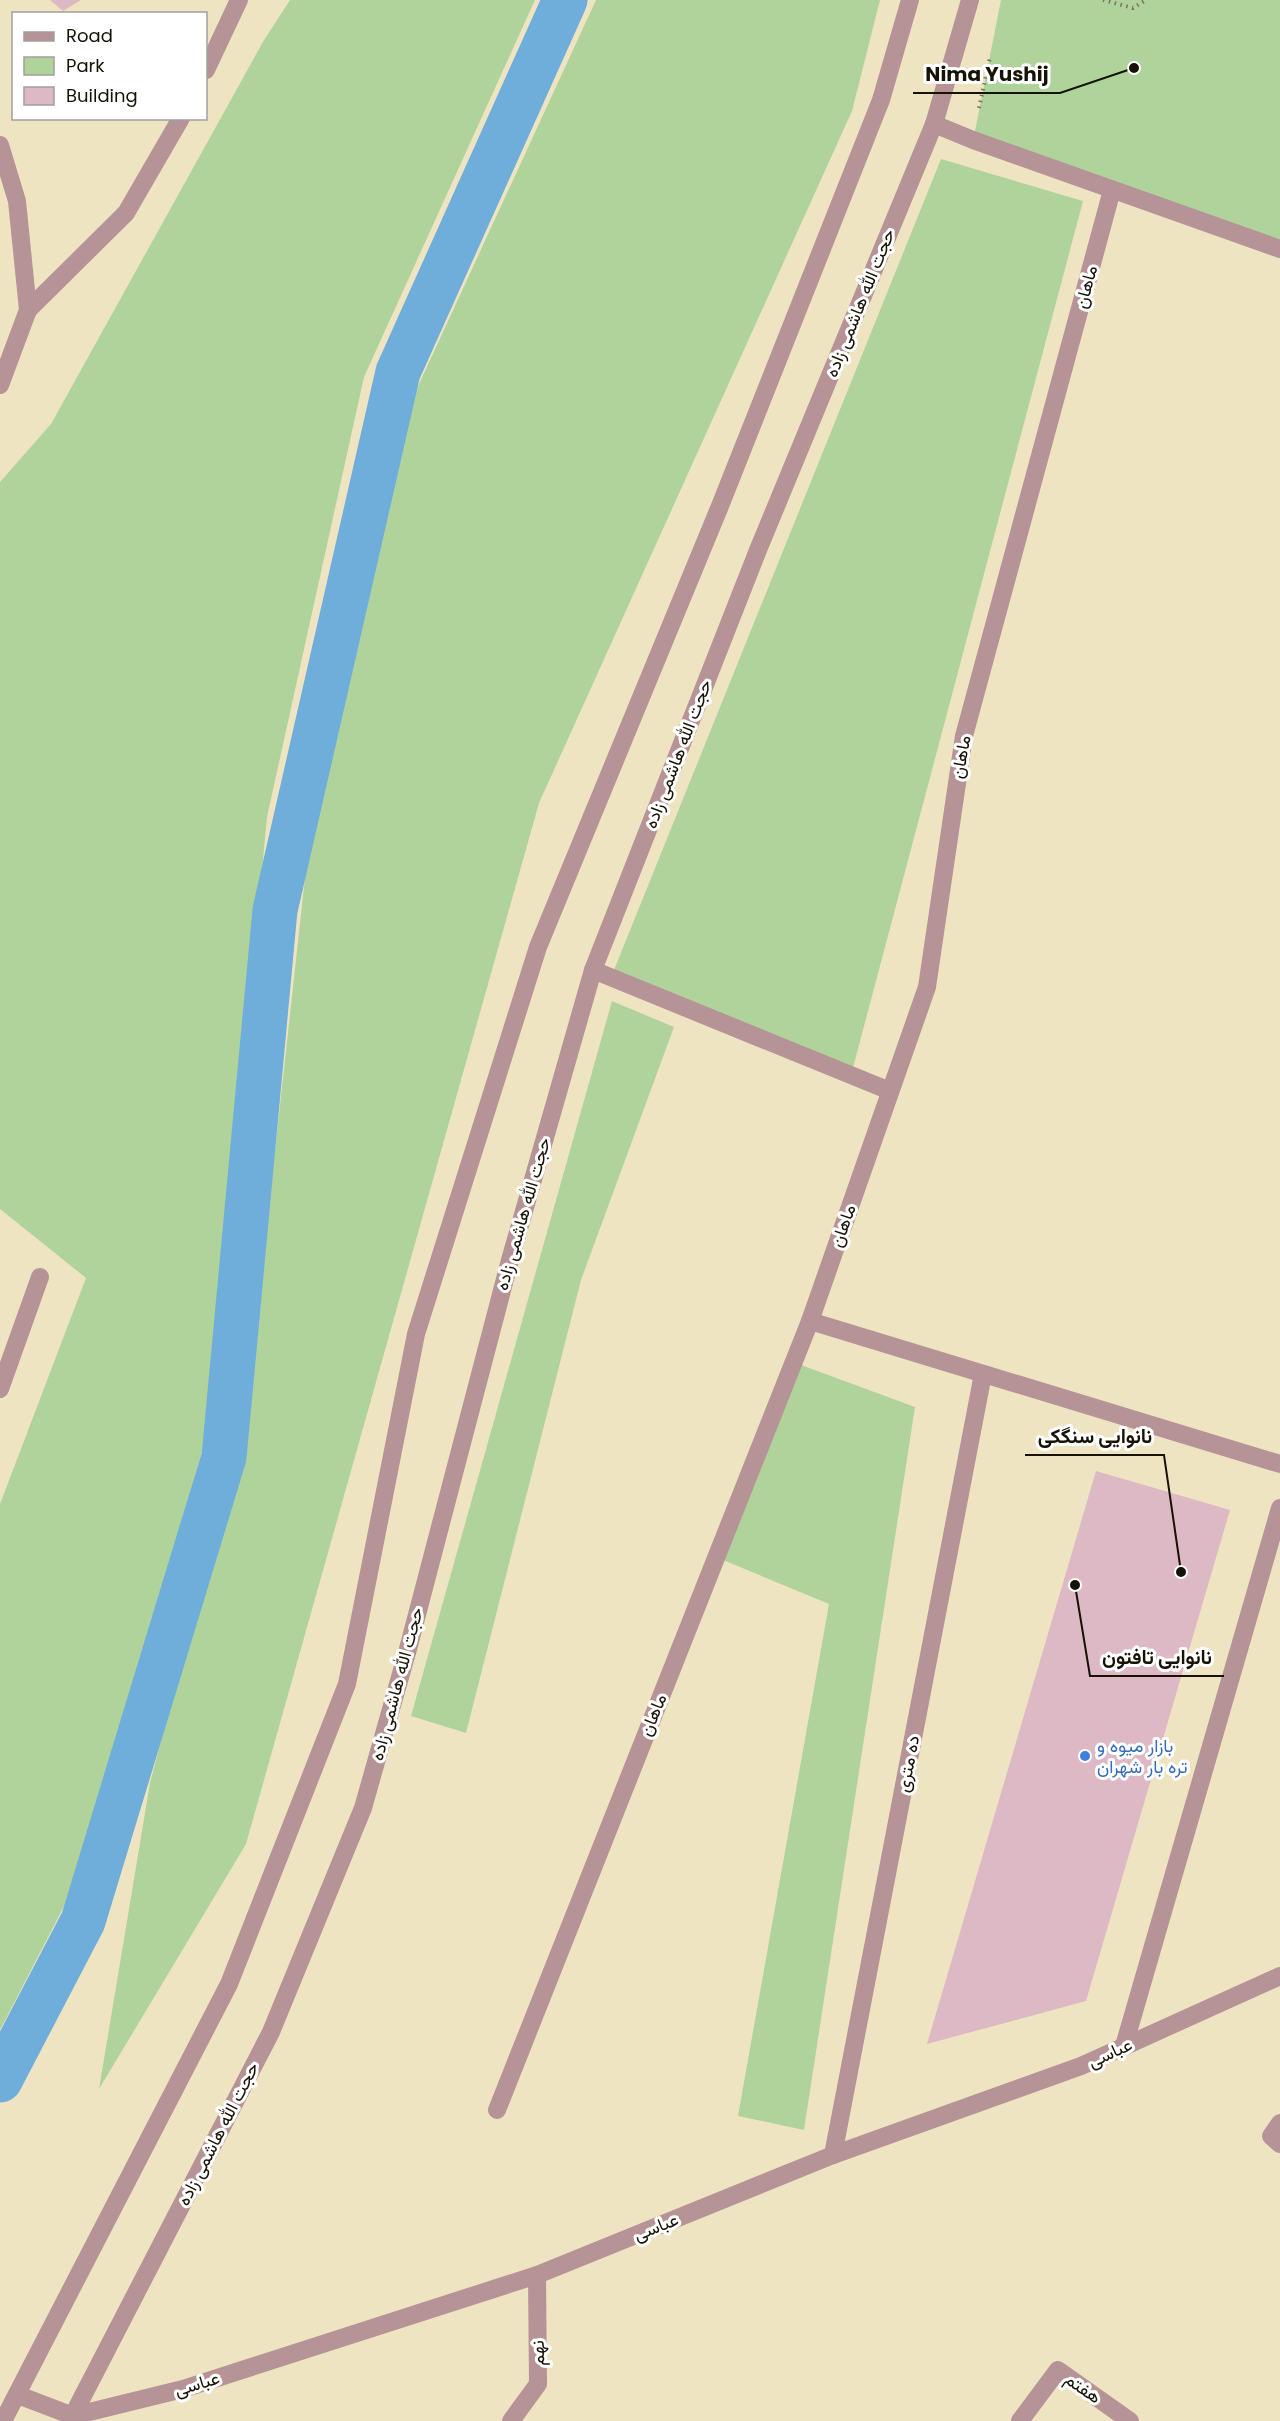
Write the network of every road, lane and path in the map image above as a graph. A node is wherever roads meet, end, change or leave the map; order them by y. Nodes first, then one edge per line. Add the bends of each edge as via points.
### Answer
1 (239, 0) edge
2 (910, 0) edge
3 (970, 0) edge
4 (1102, 0) edge
5 (1146, 0) edge
6 (992, 47) dead end
7 (207, 68) edge
8 (180, 120) edge
9 (934, 124) junction
10 (973, 140) junction
11 (0, 145) edge
12 (1112, 190) junction
13 (1280, 249) edge
14 (28, 310) junction
15 (0, 385) edge
16 (593, 970) junction
17 (890, 1091) junction
18 (40, 1277) dead end
19 (810, 1321) junction
20 (983, 1374) junction
21 (0, 1389) edge
22 (1280, 1464) edge
23 (1280, 1508) edge
24 (1280, 1976) edge
25 (1124, 2046) junction
26 (497, 2110) dead end
27 (1280, 2123) edge
28 (1280, 2144) edge
29 (833, 2155) junction
30 (537, 2276) junction
31 (18, 2395) junction
32 (71, 2418) edge
33 (3, 2421) edge
34 (511, 2421) edge
35 (1020, 2421) edge
36 (1130, 2421) edge

1 - 7 street
2 - 31 street via 872,122 720,506 538,946 416,1334 347,1684 229,1984
3 - 9 street, حجت الله هاشمی زاده
4 - 5 path via 1133,8
6 - 10 path
8 - 14 street via 126,213
9 - 10 street
9 - 16 street, حجت الله هاشمی زاده via 758,550
10 - 12 street
11 - 14 street via 17,201
12 - 13 street
12 - 17 street, ماهان via 964,736 927,987
14 - 15 street
16 - 17 street
16 - 32 street, حجت الله هاشمی زاده via 510,1260 363,1808 271,2032
17 - 19 street, ماهان
18 - 21 street
19 - 20 street
19 - 26 street, ماهان
20 - 22 street
20 - 29 street, ده متری
23 - 25 street
24 - 25 street, عباسی
25 - 29 street, عباسی via 1081,2066
27 - 28 street via 1270,2136
29 - 30 street, عباسی
30 - 32 street, عباسی via 183,2389
30 - 34 street, نهم via 538,2384
31 - 32 street
31 - 33 street
35 - 36 street, هفتم via 1058,2370

